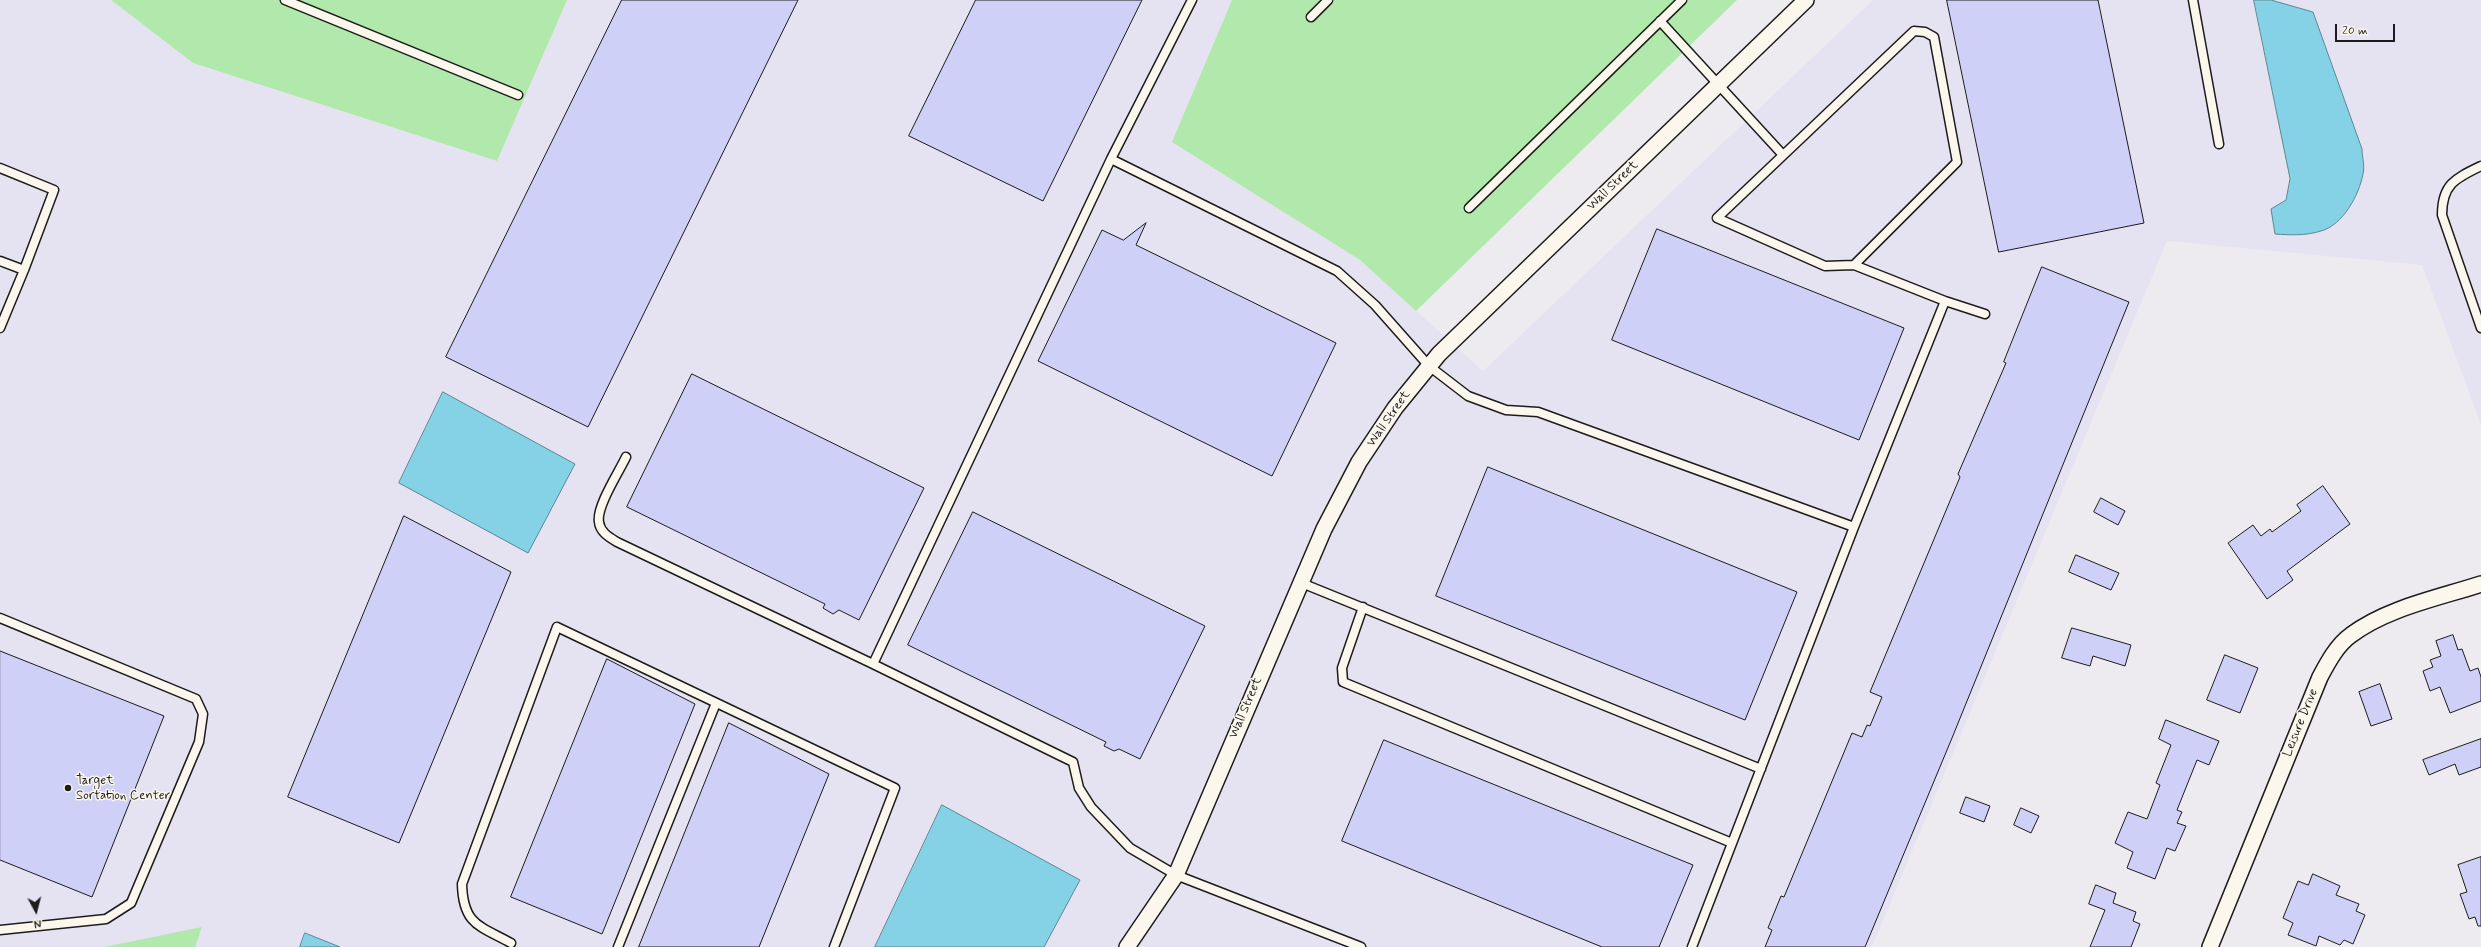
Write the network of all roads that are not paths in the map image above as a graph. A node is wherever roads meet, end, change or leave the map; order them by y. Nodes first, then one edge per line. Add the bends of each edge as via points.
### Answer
1 (285, 0) edge
2 (1192, 0) edge
3 (1328, 0) edge
4 (1682, 0) edge
5 (1806, 0) edge
6 (2193, 0) edge
7 (1311, 16) dead end
8 (1660, 21) junction
9 (1720, 83) junction
10 (518, 95) dead end
11 (2219, 144) dead end
12 (1783, 155) junction
13 (1111, 159) junction
14 (2481, 166) edge
15 (0, 168) edge
16 (1469, 208) dead end
17 (0, 261) edge
18 (1854, 264) junction
19 (24, 270) junction
20 (1945, 301) junction
21 (1984, 314) dead end
22 (0, 328) edge
23 (2481, 328) edge
24 (1429, 366) junction
25 (626, 457) dead end
26 (1854, 527) junction
27 (1299, 582) junction
28 (2481, 584) edge
29 (1363, 607) junction
30 (0, 618) edge
31 (873, 664) junction
32 (716, 702) junction
33 (1761, 769) junction
34 (1732, 843) junction
35 (1176, 875) junction
36 (0, 930) edge
37 (511, 945) edge
38 (519, 947) edge
39 (618, 947) edge
40 (834, 947) edge
41 (1127, 947) edge
42 (1361, 947) edge
43 (1692, 947) edge
44 (2210, 947) edge

1 - 10 lane
2 - 13 lane
3 - 7 lane
4 - 8 lane
5 - 9 street, Wall Street
6 - 11 lane
8 - 9 lane
8 - 16 lane
9 - 12 lane
9 - 24 street, Wall Street via 1438,354
12 - 18 lane via 1717,218 1825,266
12 - 18 lane via 1914,31 1925,32 1934,37 1957,162
13 - 24 lane via 1337,271 1375,305
13 - 31 lane
14 - 23 lane via 2455,180 2446,189 2442,201 2442,215
15 - 19 lane via 54,190
17 - 19 lane
18 - 20 lane
19 - 22 lane
20 - 21 lane
20 - 26 lane
24 - 26 lane via 1468,396 1506,410 1538,412
24 - 27 street, Wall Street via 1395,408 1359,462
25 - 31 lane via 599,512 599,523 604,534
26 - 33 lane
27 - 29 lane
27 - 35 street, Wall Street
28 - 44 street, Leisure Drive via 2382,617 2350,635 2334,654 2320,677
29 - 33 lane
29 - 34 lane via 1342,668 1342,682
30 - 36 lane via 196,699 203,714 199,742 131,903 106,919
31 - 35 lane via 1073,762 1079,788 1091,807 1130,848
32 - 37 lane via 557,627 462,884 463,905 474,922
32 - 39 lane
32 - 40 lane via 895,788
33 - 34 lane
34 - 43 lane
35 - 41 street, Wall Street
35 - 42 lane
37 - 38 lane

